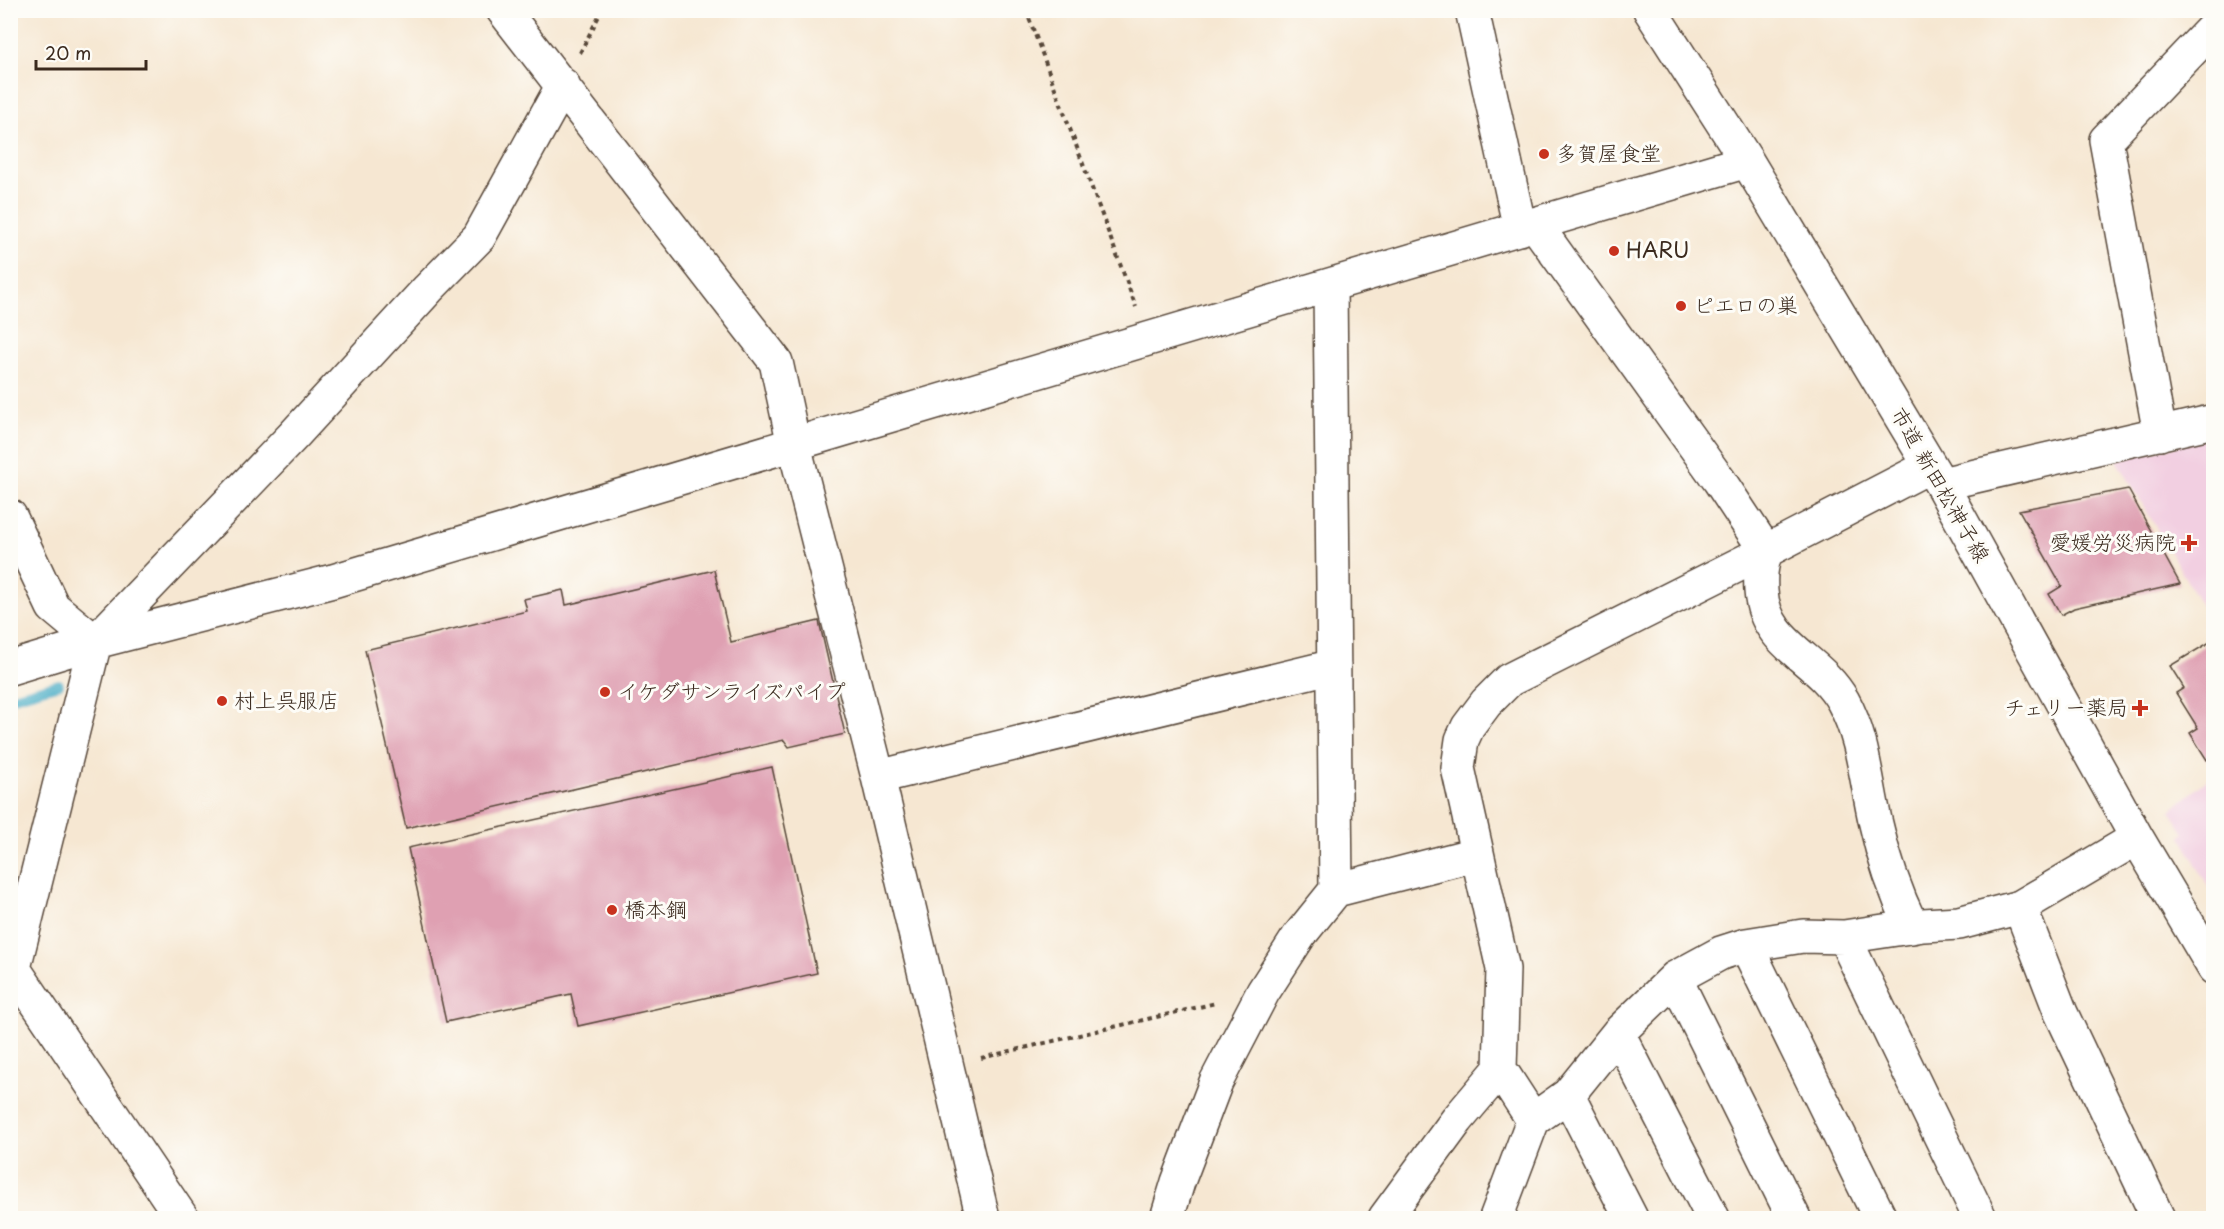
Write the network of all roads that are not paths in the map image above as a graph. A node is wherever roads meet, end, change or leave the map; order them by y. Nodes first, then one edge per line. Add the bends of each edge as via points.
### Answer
1 (503, 10) edge
2 (1472, 10) edge
3 (1650, 10) edge
4 (2214, 27) edge
5 (563, 85) junction
6 (1747, 161) junction
7 (1528, 227) junction
8 (1330, 285) junction
9 (2214, 421) edge
10 (2160, 434) junction
11 (794, 445) junction
12 (1936, 475) junction
13 (10, 516) edge
14 (1766, 551) junction
15 (95, 642) junction
16 (1334, 666) junction
17 (10, 668) edge
18 (878, 777) junction
19 (2137, 838) junction
20 (1476, 854) junction
21 (1336, 890) junction
22 (2020, 907) junction
23 (1912, 927) junction
24 (1844, 937) junction
25 (1746, 945) junction
26 (2214, 968) edge
27 (12, 977) edge
28 (1675, 978) junction
29 (1618, 1033) junction
30 (1500, 1069) junction
31 (1568, 1095) junction
32 (1533, 1120) junction
33 (182, 1218) edge
34 (983, 1218) edge
35 (1167, 1218) edge
36 (1385, 1218) edge
37 (1496, 1218) edge
38 (1631, 1218) edge
39 (1713, 1218) edge
40 (1794, 1218) edge
41 (1880, 1218) edge
42 (1980, 1218) edge
43 (2158, 1218) edge

1 - 5 street
2 - 7 street
3 - 6 street, 市道 新田松神子線
4 - 10 street via 2106,140
5 - 11 street via 776,362
5 - 15 street via 479,237
6 - 7 street
6 - 12 street, 市道 新田松神子線
7 - 8 street
7 - 14 street via 1719,480
8 - 11 street
8 - 16 street
9 - 10 street
10 - 12 street
11 - 15 street via 333,581
11 - 18 street
12 - 14 street
12 - 19 street, 市道 新田松神子線
13 - 15 street via 53,607
14 - 20 street via 1509,680 1486,703 1465,733 1458,768
14 - 23 street via 1760,569 1762,605 1772,628 1822,674 1843,701 1865,767 1889,876
15 - 17 street
15 - 27 street
16 - 18 street
16 - 21 street
18 - 34 street
19 - 22 street
19 - 26 street, 市道 新田松神子線
20 - 21 street
20 - 30 street via 1503,969
21 - 35 street via 1299,936 1263,992 1216,1082
22 - 23 street via 1959,923
22 - 43 street via 2061,1013
23 - 24 street
24 - 25 street via 1803,936
24 - 42 street
25 - 28 street via 1721,953
25 - 41 street
27 - 33 street
28 - 29 street
28 - 40 street
29 - 31 street
29 - 39 street
30 - 32 street
30 - 36 street
31 - 32 street
31 - 38 street
32 - 37 street

